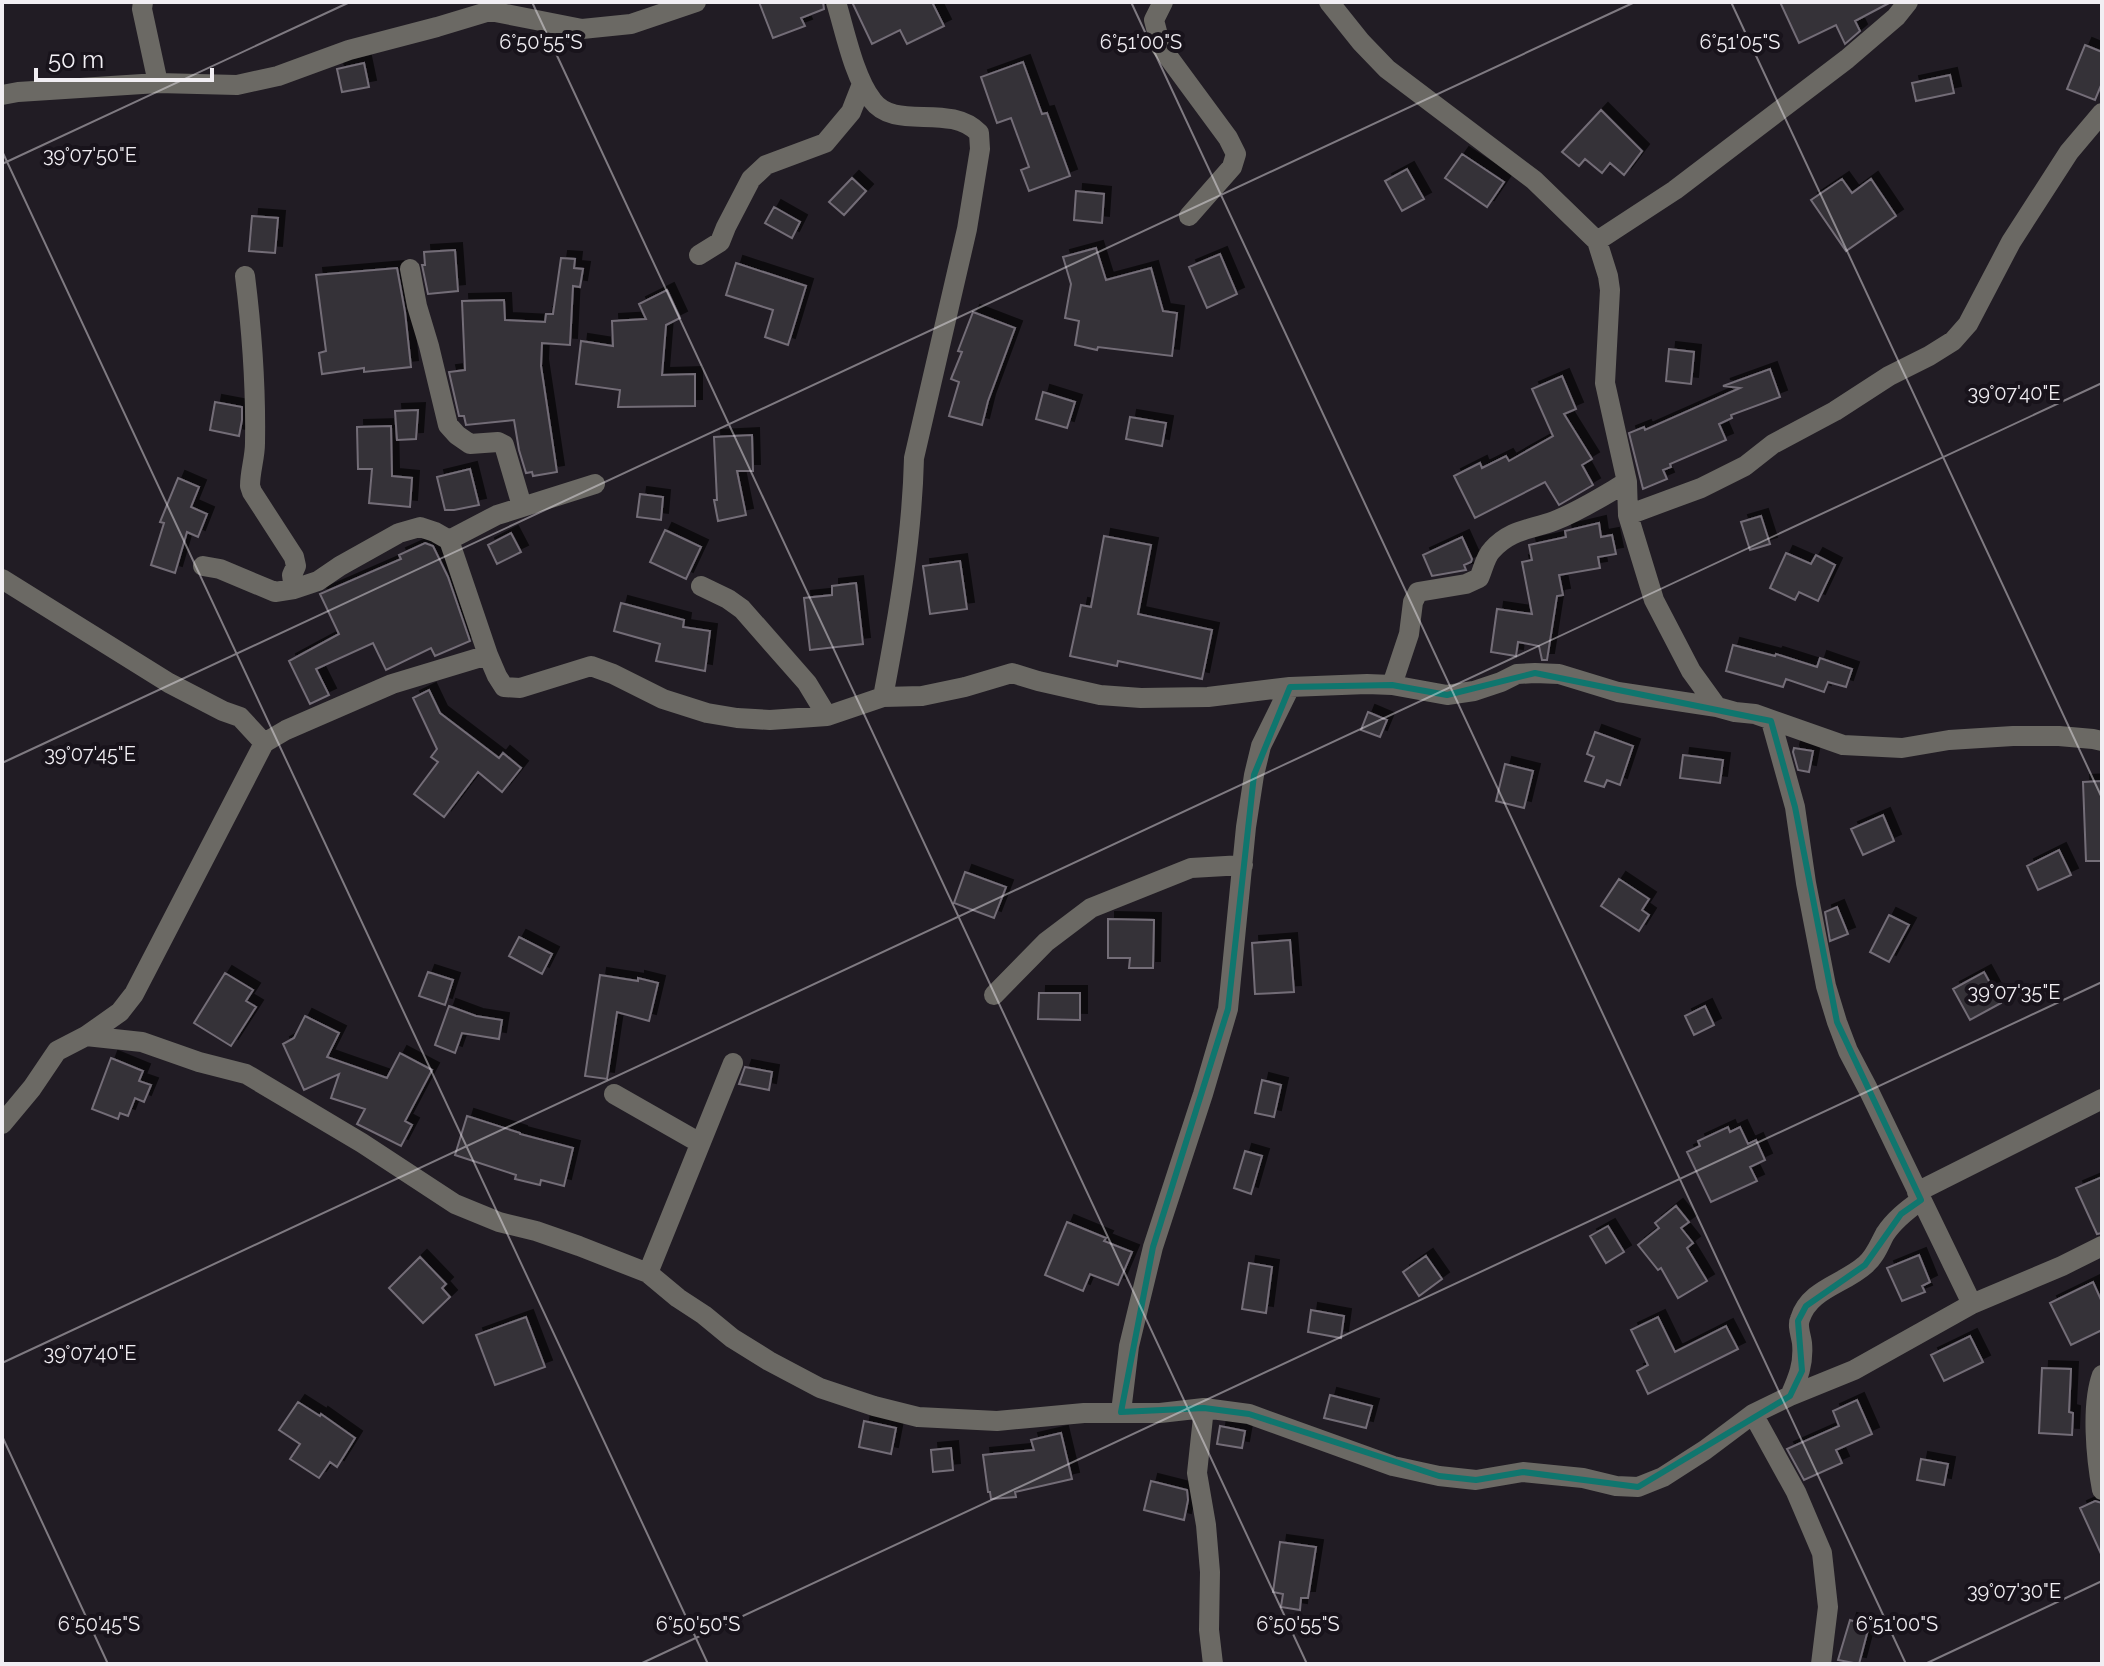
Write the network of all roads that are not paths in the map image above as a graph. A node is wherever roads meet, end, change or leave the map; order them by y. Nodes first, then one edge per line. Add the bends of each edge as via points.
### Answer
1 (143, 2) edge
2 (696, 2) edge
3 (836, 2) edge
4 (1163, 2) edge
5 (1329, 2) edge
6 (1908, 2) edge
7 (488, 6) edge
8 (158, 83) junction
9 (862, 84) junction
10 (2, 95) edge
11 (2102, 113) edge
12 (1189, 216) dead end
13 (1597, 241) junction
14 (699, 255) dead end
15 (410, 269) dead end
16 (245, 276) dead end
17 (1627, 482) junction
18 (595, 484) dead end
19 (522, 506) junction
20 (1628, 515) junction
21 (449, 540) junction
22 (203, 566) dead end
23 (2, 579) edge
24 (701, 586) dead end
25 (294, 589) junction
26 (488, 655) junction
27 (1392, 685) junction
28 (1290, 687) junction
29 (883, 697) junction
30 (1717, 707) junction
31 (827, 716) junction
32 (1771, 721) junction
33 (2102, 741) edge
34 (264, 743) junction
35 (1243, 865) junction
36 (994, 995) dead end
37 (86, 1036) junction
38 (733, 1063) dead end
39 (614, 1094) dead end
40 (2102, 1099) edge
41 (2, 1124) edge
42 (700, 1143) junction
43 (1919, 1196) junction
44 (2102, 1246) edge
45 (648, 1273) junction
46 (1972, 1304) junction
47 (2102, 1375) edge
48 (1790, 1396) junction
49 (1204, 1408) junction
50 (1121, 1412) junction
51 (1753, 1414) junction
52 (2102, 1490) edge
53 (1213, 1664) edge
54 (1821, 1664) edge

1 - 8 street
2 - 7 street via 631,24 582,29
3 - 9 street
4 - 12 street via 1154,20 1161,47 1236,154 1232,167
5 - 13 street via 1387,69 1534,180
6 - 13 street via 1847,59 1675,190
7 - 8 street via 264,79 237,85
8 - 10 street
9 - 14 street via 851,112 825,143 766,165 751,179 720,242
9 - 29 street via 873,103 894,116 971,124 979,133 980,149 914,458 903,585
11 - 20 street via 2069,152 1953,341 1773,444 1745,466
13 - 17 street via 1610,290 1605,383
15 - 19 street via 448,425 470,444 504,445
16 - 25 street via 254,389 250,486 294,557
17 - 20 street
17 - 27 street via 1572,513 1500,543 1489,553 1479,578 1418,592
18 - 19 street
19 - 21 street
20 - 30 street via 1654,600 1691,671
21 - 25 street via 420,527 399,533 318,581
21 - 26 street
22 - 25 street via 275,592
23 - 34 street via 169,683 240,717
24 - 31 street via 742,609 807,683
26 - 31 street via 504,687 520,688 591,666 707,713 770,720
26 - 34 street via 392,684
27 - 28 street
27 - 30 street via 1447,695 1517,674 1559,674 1618,692
28 - 29 street via 1141,698 1100,695 1012,673 922,696
28 - 35 street via 1261,746
29 - 31 street
30 - 32 street
32 - 33 street via 1843,745 1881,748 2013,736
32 - 43 street via 1795,807 1837,1022
34 - 37 street via 134,994 120,1012
35 - 36 street via 1191,868 1091,908 1046,942
35 - 50 street via 1228,1009 1153,1247 1129,1346
37 - 41 street via 57,1051
37 - 45 street via 142,1042 246,1074 455,1204
38 - 42 street
39 - 42 street
40 - 43 street
42 - 45 street
43 - 46 street
43 - 48 street via 1865,1265 1806,1306 1798,1321 1802,1371
44 - 46 street
45 - 50 street via 769,1361 820,1388 874,1406 918,1417 997,1421
46 - 48 street via 1854,1370
47 - 52 street via 2096,1405
48 - 51 street
49 - 50 street
49 - 51 street via 1249,1414 1393,1466 1439,1476 1476,1480 1523,1472 1638,1487 1663,1477
49 - 53 street via 1197,1473 1210,1572
51 - 54 street via 1822,1553 1828,1607

